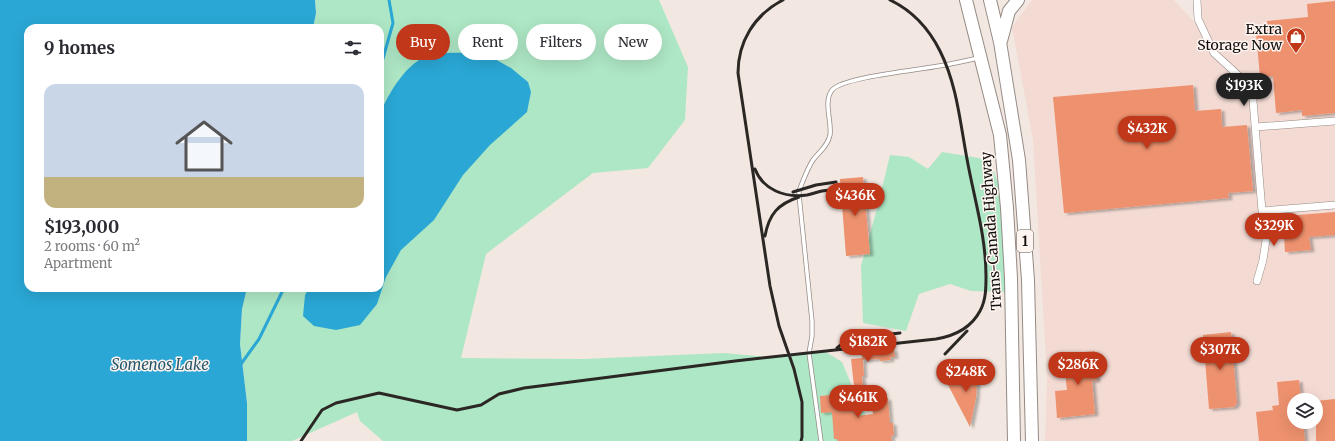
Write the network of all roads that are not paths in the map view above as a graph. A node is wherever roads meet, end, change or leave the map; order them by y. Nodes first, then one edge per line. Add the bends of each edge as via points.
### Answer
1 (966, 0) edge
2 (990, 0) edge
3 (1018, 0) edge
4 (1197, 0) edge
5 (1000, 42) junction
6 (981, 58) junction
7 (1335, 122) edge
8 (1256, 127) junction
9 (1335, 205) edge
10 (1262, 210) junction
11 (1257, 281) dead end
12 (821, 441) edge
13 (1014, 441) edge
14 (1032, 441) edge

1 - 6 highway, Trans-Canada Highway / 1
2 - 5 highway, 1
3 - 5 highway via 1009,11
4 - 8 street via 1198,19 1214,53 1252,88
5 - 14 highway, 1 via 1019,160 1028,280
6 - 12 lane via 853,81 833,89 828,97 831,124 829,136 823,149 813,160 799,191 812,322 809,353
6 - 13 highway, Trans-Canada Highway / 1 via 1000,135 1007,208
7 - 8 street
8 - 10 street
9 - 10 street
10 - 11 street via 1266,240

